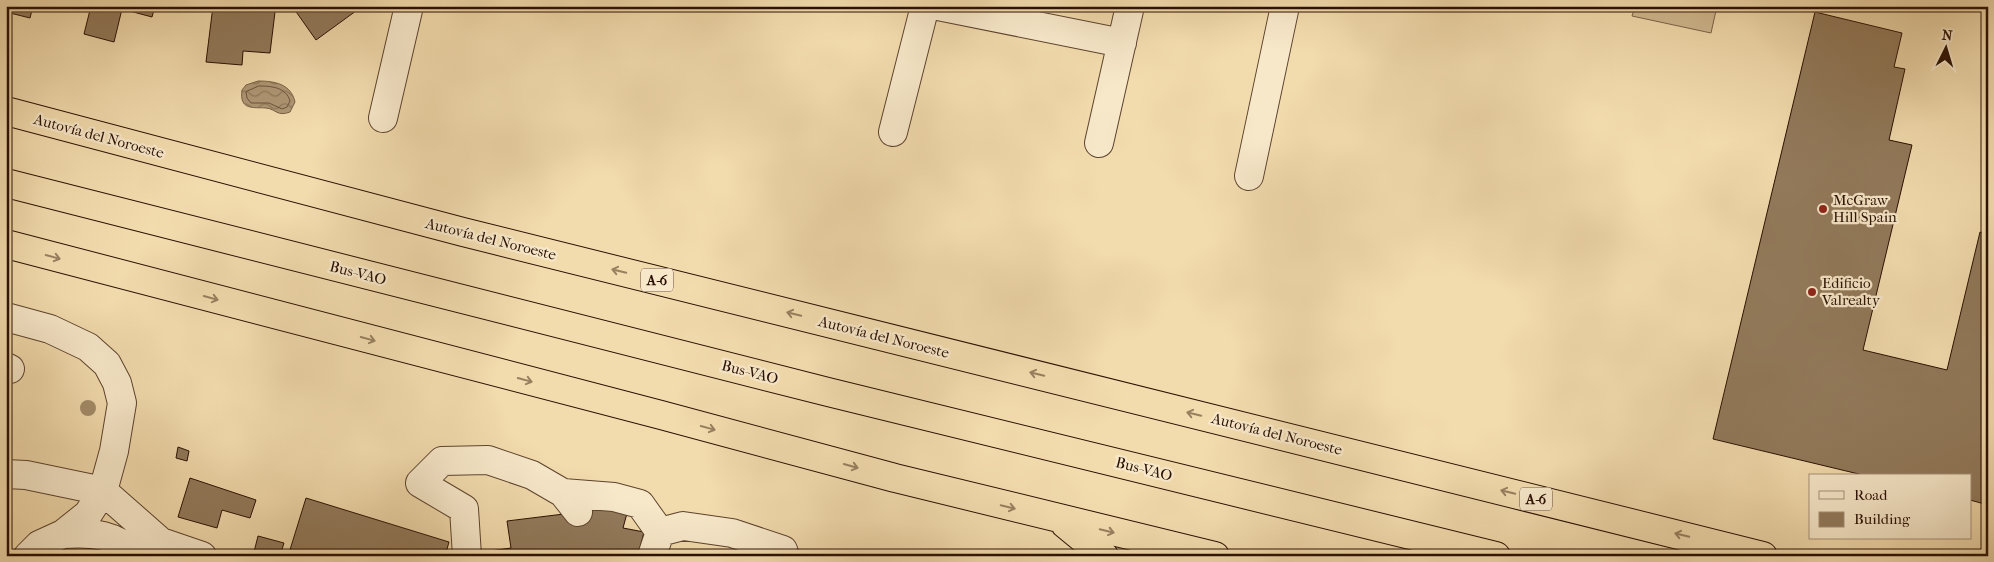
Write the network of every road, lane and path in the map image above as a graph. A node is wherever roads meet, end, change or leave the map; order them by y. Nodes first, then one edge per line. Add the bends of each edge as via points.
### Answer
1 (410, 6) edge
2 (925, 6) edge
3 (938, 6) edge
4 (1130, 6) edge
5 (1286, 6) edge
6 (1122, 43) junction
7 (6, 111) edge
8 (383, 118) dead end
9 (893, 132) dead end
10 (1100, 143) dead end
11 (1249, 176) dead end
12 (6, 183) edge
13 (6, 244) edge
14 (6, 317) edge
15 (6, 474) edge
16 (104, 491) junction
17 (1060, 520) junction
18 (656, 544) edge
19 (43, 545) edge
20 (134, 552) edge
21 (202, 556) edge
22 (467, 556) edge
23 (785, 556) edge
24 (1104, 556) edge
25 (1215, 556) edge
26 (1496, 556) edge
27 (1763, 556) edge

1 - 8 street
2 - 9 street
3 - 6 street
4 - 6 street
5 - 11 street
6 - 10 street
27 -> 7 highway, Autovía del Noroeste / A-6 via 463,232
12 - 26 highway, Bus-VAO via 828,392
13 -> 17 highway
14 - 16 street via 50,329 88,348 107,364 118,383 122,403
15 - 16 street
16 - 19 street via 88,514
16 - 20 street via 112,519
16 - 21 street via 161,542
17 - 24 highway
17 -> 25 highway
18 - 22 street via 640,504 614,497 570,503 532,474 488,460 442,461 420,483 464,509
18 - 23 street via 683,526 732,533 783,550
19 - 20 street via 90,532 115,539

